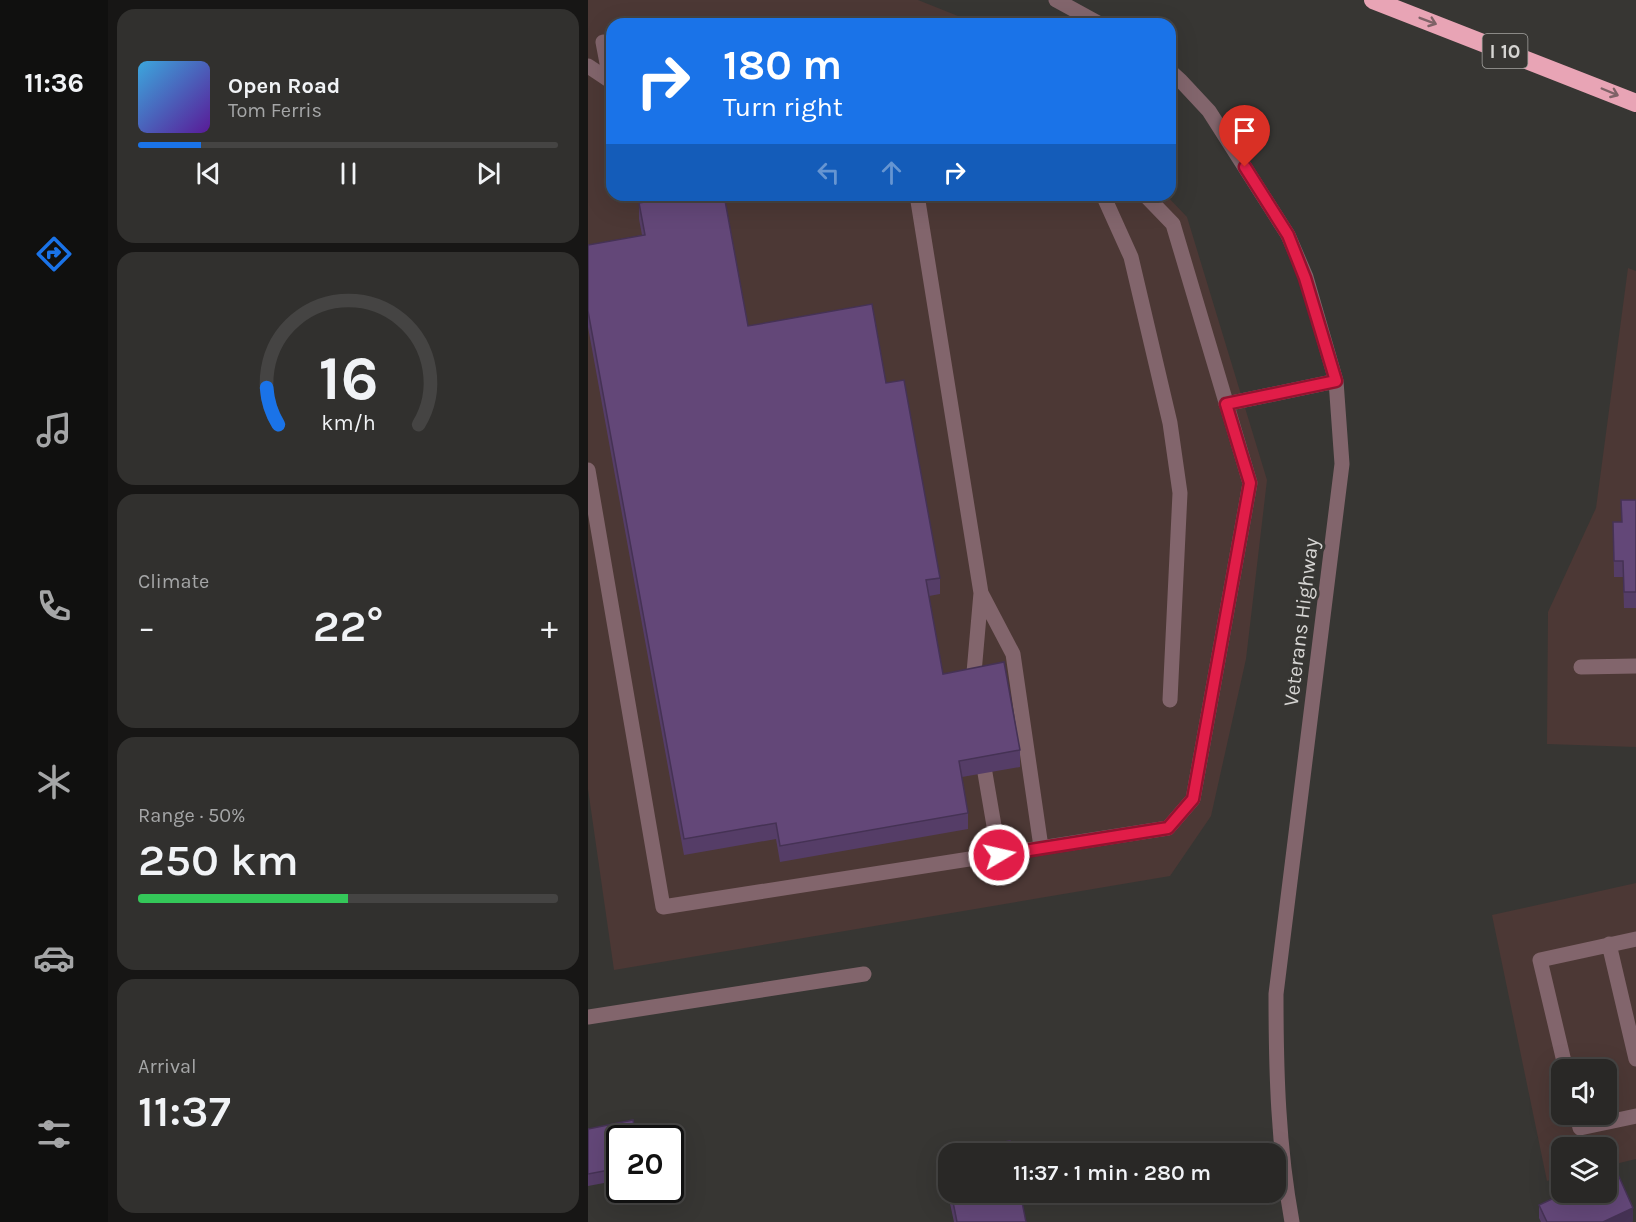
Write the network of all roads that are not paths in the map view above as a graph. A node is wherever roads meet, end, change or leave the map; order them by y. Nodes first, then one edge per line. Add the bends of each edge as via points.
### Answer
1 (1056, 0) edge
2 (1374, 0) edge
3 (1076, 18) edge
4 (603, 42) dead end
5 (606, 57) edge
6 (588, 66) edge
7 (1176, 76) edge
8 (606, 78) edge
9 (1636, 103) edge
10 (918, 201) edge
11 (1106, 201) edge
12 (1151, 201) edge
13 (1336, 381) junction
14 (1226, 404) junction
15 (588, 470) edge
16 (981, 593) junction
17 (1581, 666) dead end
18 (1636, 666) edge
19 (973, 684) edge
20 (1170, 700) dead end
21 (985, 773) edge
22 (1041, 848) junction
23 (999, 855) junction
24 (1636, 939) edge
25 (1610, 945) junction
26 (864, 974) dead end
27 (1630, 1008) edge
28 (588, 1017) edge
29 (1563, 1059) edge
30 (1636, 1059) edge
31 (1636, 1116) edge
32 (1617, 1120) edge
33 (1579, 1125) edge
34 (1594, 1125) edge
35 (1292, 1222) edge

1 - 3 street
2 -> 9 highway, I 10
4 - 5 street
6 - 8 street
7 - 13 street, Veterans Highway via 1209,111 1288,235
10 - 16 street
11 - 20 street via 1131,257 1170,423 1180,493
12 - 14 street via 1173,224
13 - 14 street
13 - 35 street, Veterans Highway via 1342,464 1276,994 1278,1107
14 - 22 street via 1250,483 1193,799 1168,828
15 - 23 street via 663,907
16 - 19 street
16 - 22 street via 1013,654
17 - 18 street
21 - 23 street
22 - 23 street
24 - 25 street
25 - 27 street
25 - 29 street via 1540,960
26 - 28 street
27 - 30 street
31 - 32 street
33 - 34 street

